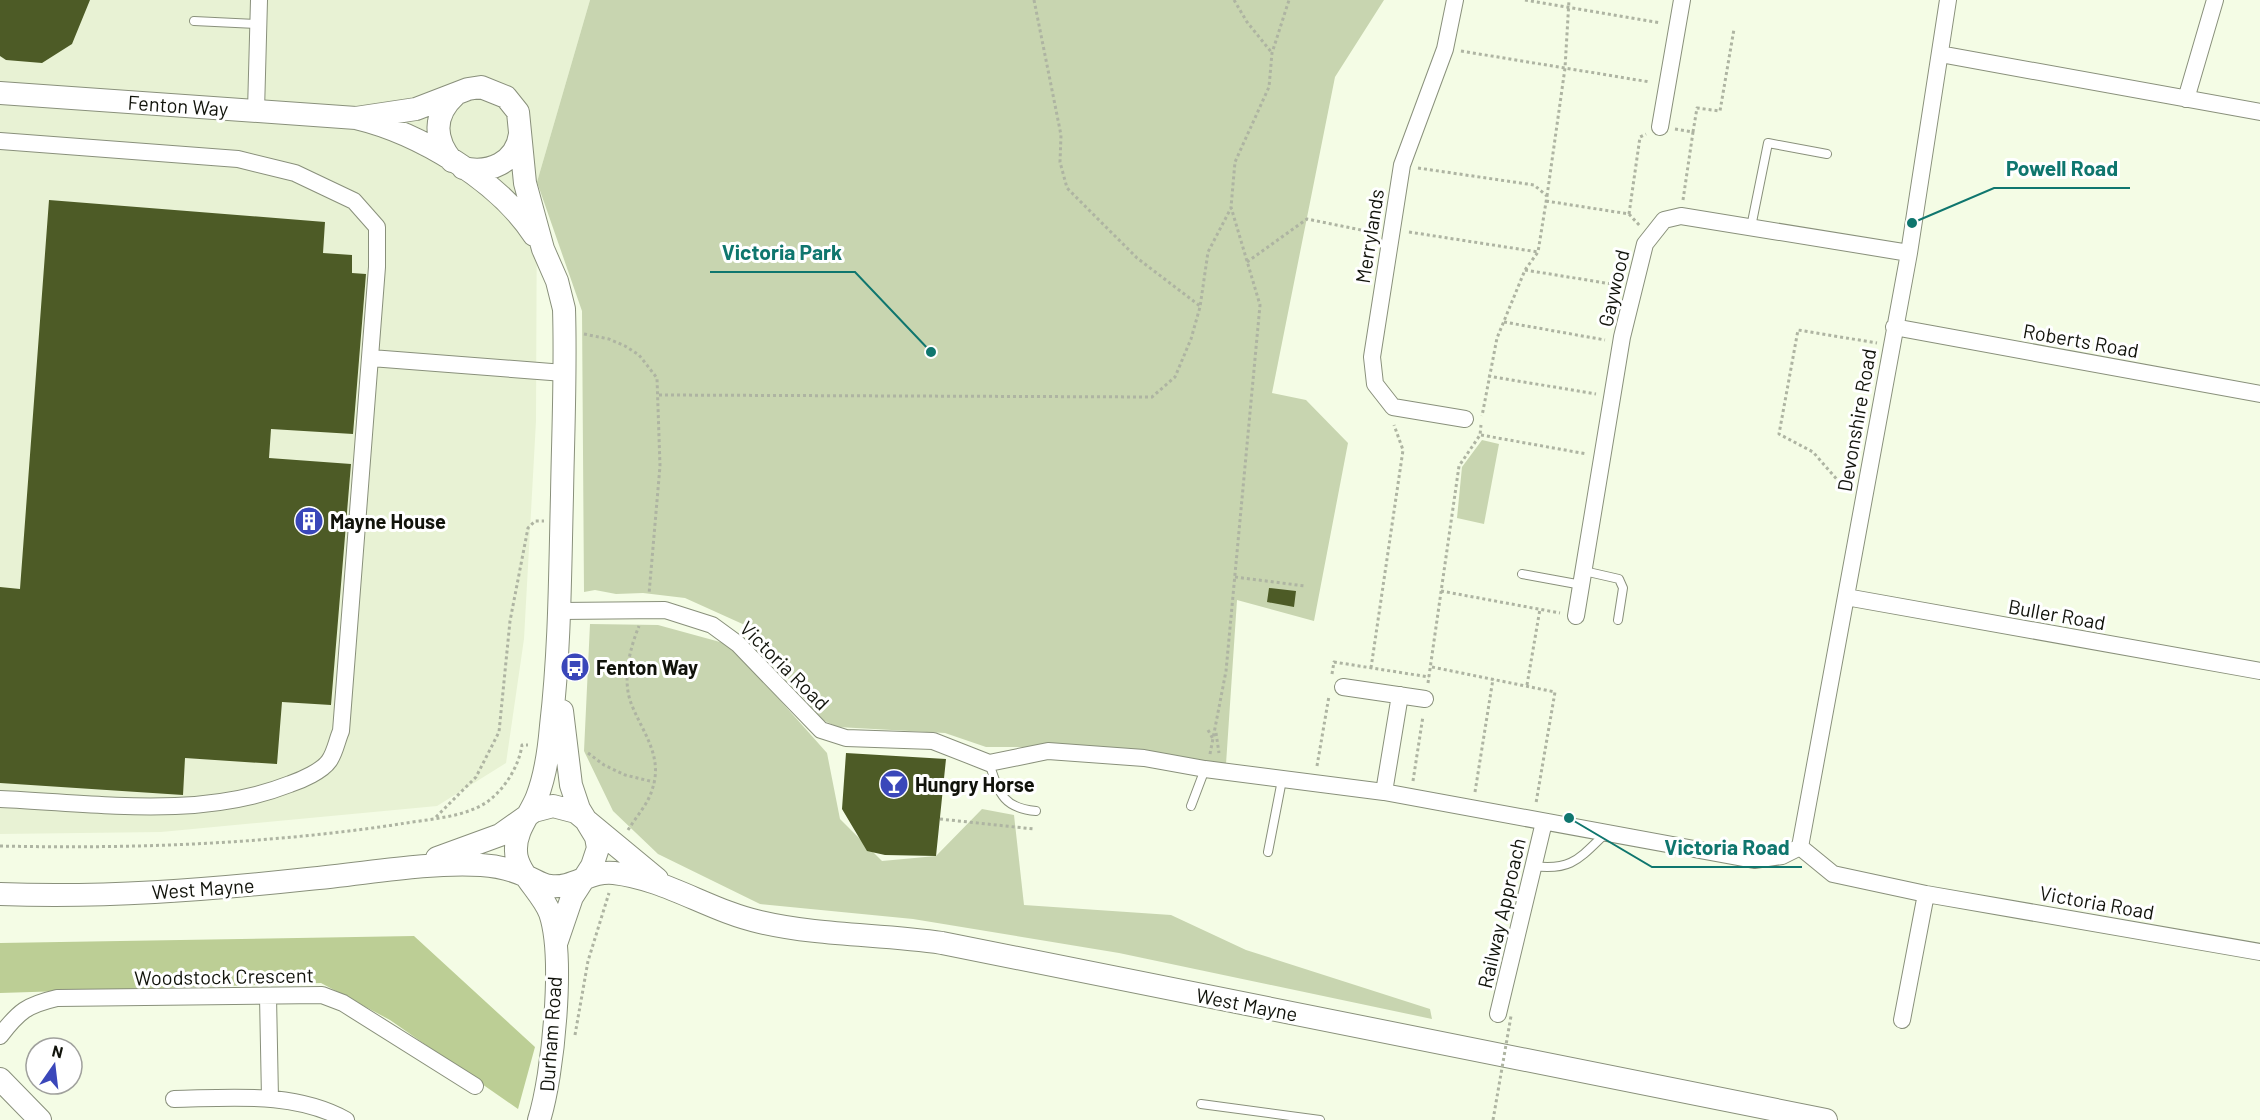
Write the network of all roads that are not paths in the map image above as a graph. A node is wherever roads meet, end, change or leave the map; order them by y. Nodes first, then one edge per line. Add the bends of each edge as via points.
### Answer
1 (259, 0) edge
2 (1455, 0) edge
3 (1682, 0) edge
4 (1948, 0) edge
5 (2216, 0) edge
6 (194, 21) dead end
7 (258, 24) junction
8 (1940, 54) junction
9 (0, 93) edge
10 (454, 95) junction
11 (2186, 99) junction
12 (256, 111) junction
13 (2260, 112) edge
14 (356, 118) junction
15 (521, 127) junction
16 (1660, 127) road end
17 (0, 141) edge
18 (1827, 154) dead end
19 (457, 164) junction
20 (1751, 227) junction
21 (543, 249) junction
22 (1909, 253) junction
23 (1894, 327) junction
24 (371, 357) junction
25 (564, 374) junction
26 (2260, 394) edge
27 (1465, 419) road end
28 (1522, 574) dead end
29 (1583, 578) junction
30 (1846, 597) junction
31 (560, 611) junction
32 (1576, 616) road end
33 (1618, 620) dead end
34 (558, 666) junction
35 (2260, 671) edge
36 (1334, 689) road end
37 (1400, 695) junction
38 (1425, 699) road end
39 (989, 763) junction
40 (1212, 769) junction
41 (1282, 780) junction
42 (1384, 792) junction
43 (0, 799) edge
44 (1191, 806) dead end
45 (1036, 811) dead end
46 (527, 817) junction
47 (585, 819) junction
48 (1538, 821) junction
49 (1605, 834) junction
50 (1800, 847) junction
51 (1268, 852) dead end
52 (1533, 866) junction
53 (405, 867) junction
54 (585, 876) junction
55 (528, 877) junction
56 (671, 888) junction
57 (0, 894) edge
58 (1926, 894) junction
59 (556, 948) junction
60 (2260, 952) edge
61 (268, 996) junction
62 (1505, 1015) road end
63 (1902, 1020) dead end
64 (0, 1036) edge
65 (0, 1079) edge
66 (475, 1086) dead end
67 (270, 1098) junction
68 (174, 1099) dead end
69 (1201, 1104) dead end
70 (40, 1120) edge
71 (346, 1120) edge
72 (539, 1120) edge
73 (1320, 1120) edge
74 (1826, 1120) edge

1 - 7 street
2 - 27 street, Merrylands via 1445,49 1402,165 1372,357 1375,384 1393,407
3 - 16 street
4 - 8 street, Devonshire Road
5 - 11 street
6 - 7 lane
7 - 12 street
8 - 11 street
8 - 22 street, Devonshire Road
9 - 12 main road, Fenton Way
10 - 14 main road, Fenton Way via 416,109
10 - 15 main road, Fenton Way via 481,87 495,90 514,106
10 - 19 main road via 440,112 437,127 438,138
11 - 13 street
12 - 14 main road, Fenton Way
14 - 19 main road, Fenton Way via 387,127
15 - 19 main road via 516,149 507,160 489,170 475,171
15 - 21 main road, Fenton Way via 525,183
17 - 24 street via 238,159 295,173 354,201 377,227
18 - 20 lane via 1768,143
19 - 21 main road, Fenton Way via 495,191
20 - 22 street
20 - 29 street, Gaywood via 1681,216 1664,220 1648,236 1622,342
21 - 25 main road, Fenton Way via 564,309
22 - 23 street, Devonshire Road
23 - 26 street, Roberts Road
23 - 30 street, Devonshire Road
24 - 25 street
24 - 43 street via 341,731 329,761 303,779 229,802 176,807
25 - 31 main road, Fenton Way
28 - 29 lane
29 - 32 street, Gaywood
29 - 33 lane via 1619,579 1623,588
30 - 35 street, Buller Road
30 - 50 street, Devonshire Road
31 - 34 main road, Fenton Way
31 - 39 street, Victoria Road via 665,610 712,625 738,644 821,730 846,738 933,741
34 - 46 main road, Fenton Way via 546,765 538,796
34 - 47 main road, Fenton Way via 571,785
36 - 37 street
37 - 38 street
37 - 42 street
39 - 40 street via 1048,751 1144,758
39 - 45 lane via 1000,796 1020,810
40 - 41 street
40 - 44 lane
41 - 42 street
41 - 51 lane
42 - 48 street
46 - 47 main road, West Mayne via 542,807 553,806 565,807
46 - 53 main road, West Mayne via 481,844
46 - 55 main road via 520,828 516,852
47 - 54 main road via 598,848
47 - 56 main road, West Mayne
48 - 49 street
48 - 52 street, Railway Approach
49 - 50 street via 1754,860 1782,856
49 - 52 lane via 1578,861 1560,869
50 - 58 street, Victoria Road via 1833,873
52 - 62 street, Railway Approach
53 - 55 main road, West Mayne via 484,865
53 - 57 main road, West Mayne via 228,887 82,895
54 - 55 main road, West Mayne via 559,887
54 - 56 main road, West Mayne via 614,873
54 - 59 main road, Durham Road via 565,914
55 - 59 main road, Durham Road via 544,898
56 - 74 main road, West Mayne via 705,905 759,922 818,932 942,943
58 - 60 street, Victoria Road
58 - 63 street
59 - 72 main road, Durham Road via 553,1047
61 - 64 street, Woodstock Crescent via 57,998 32,1004 16,1015
61 - 66 street, Woodstock Crescent via 322,994 343,1003
61 - 67 street
65 - 70 main road
67 - 68 street
67 - 71 street via 295,1102
69 - 73 lane

